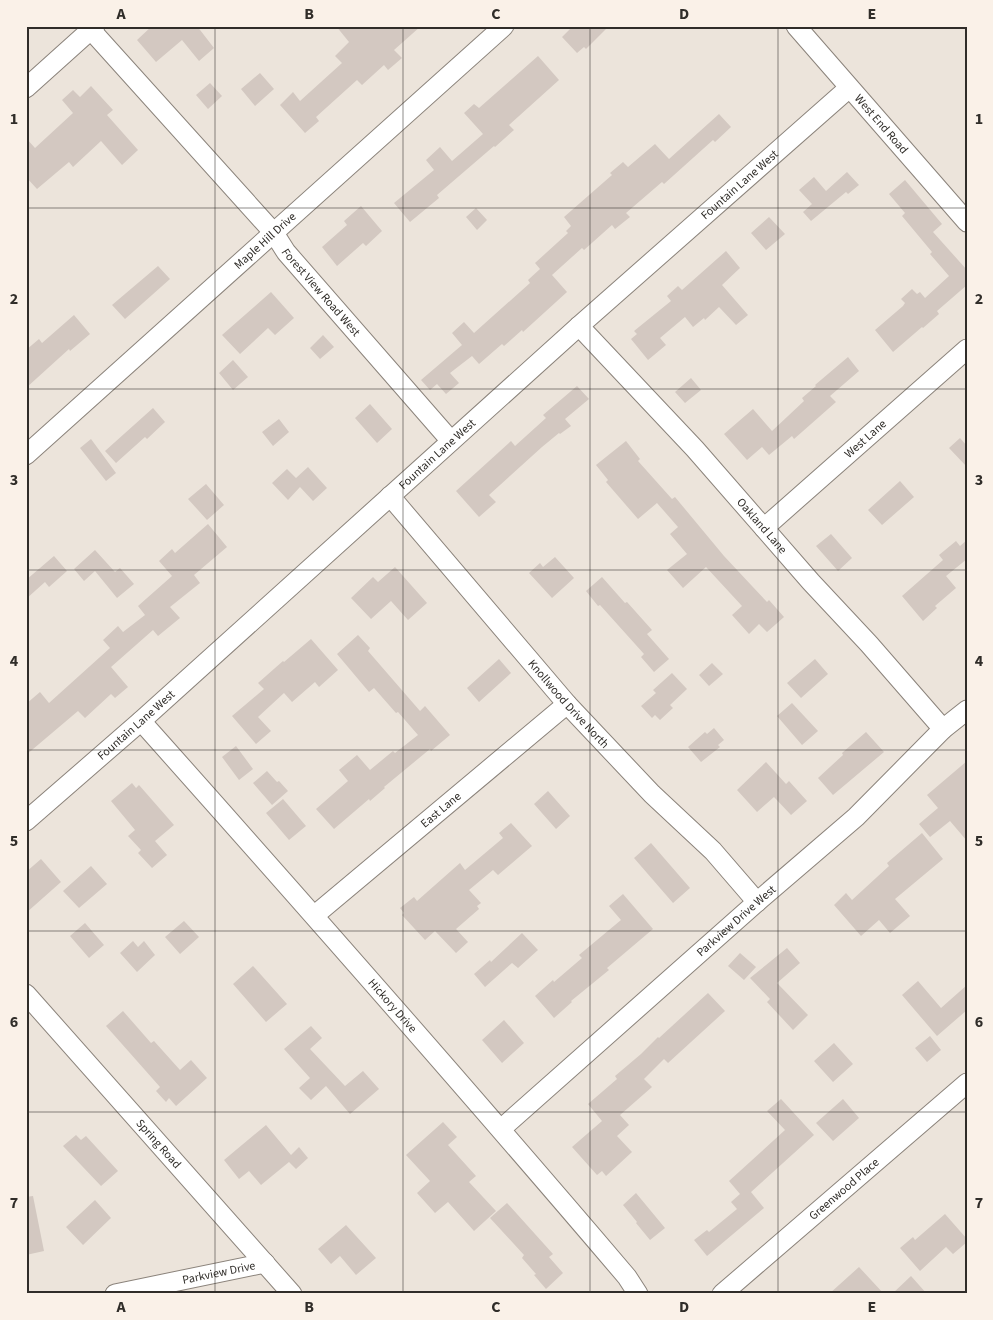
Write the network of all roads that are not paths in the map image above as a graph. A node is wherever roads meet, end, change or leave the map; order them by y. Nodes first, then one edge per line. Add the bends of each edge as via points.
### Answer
1 (504, 26) edge
2 (796, 26) edge
3 (93, 28) edge
4 (26, 88) edge
5 (849, 88) junction
6 (967, 222) edge
7 (274, 233) junction
8 (578, 326) junction
9 (967, 349) edge
10 (451, 440) junction
11 (26, 455) edge
12 (390, 496) junction
13 (764, 528) junction
14 (567, 704) junction
15 (967, 710) edge
16 (141, 721) junction
17 (943, 729) junction
18 (26, 821) edge
19 (757, 902) junction
20 (314, 915) junction
21 (26, 994) edge
22 (967, 1082) edge
23 (501, 1129) junction
24 (265, 1263) junction
25 (115, 1294) edge
26 (292, 1294) edge
27 (638, 1294) edge
28 (722, 1294) edge

1 - 7 street, Maple Hill Drive
2 - 5 street, West End Road
3 - 4 street
3 - 7 street, Forest View Road West
5 - 6 street, West End Road
5 - 8 street, Fountain Lane West
7 - 10 street, Forest View Road West via 286,252
7 - 11 street, Maple Hill Drive
8 - 10 street, Fountain Lane West
8 - 13 street, Oakland Lane via 695,449
9 - 13 street, West Lane
10 - 12 street, Fountain Lane West
12 - 14 street, Knollwood Drive North
12 - 16 street, Fountain Lane West
13 - 17 street, Oakland Lane
14 - 19 street, Knollwood Drive North via 652,794 713,851
14 - 20 street, East Lane
15 - 17 street, Parkview Drive West
16 - 18 street, Fountain Lane West
16 - 20 street, Hickory Drive
17 - 19 street, Parkview Drive West via 856,817
19 - 23 street, Parkview Drive West
20 - 23 street, Hickory Drive
21 - 24 street, Spring Road
22 - 28 street, Greenwood Place
23 - 27 street, Hickory Drive
24 - 25 street, Parkview Drive
24 - 26 street, Spring Road

